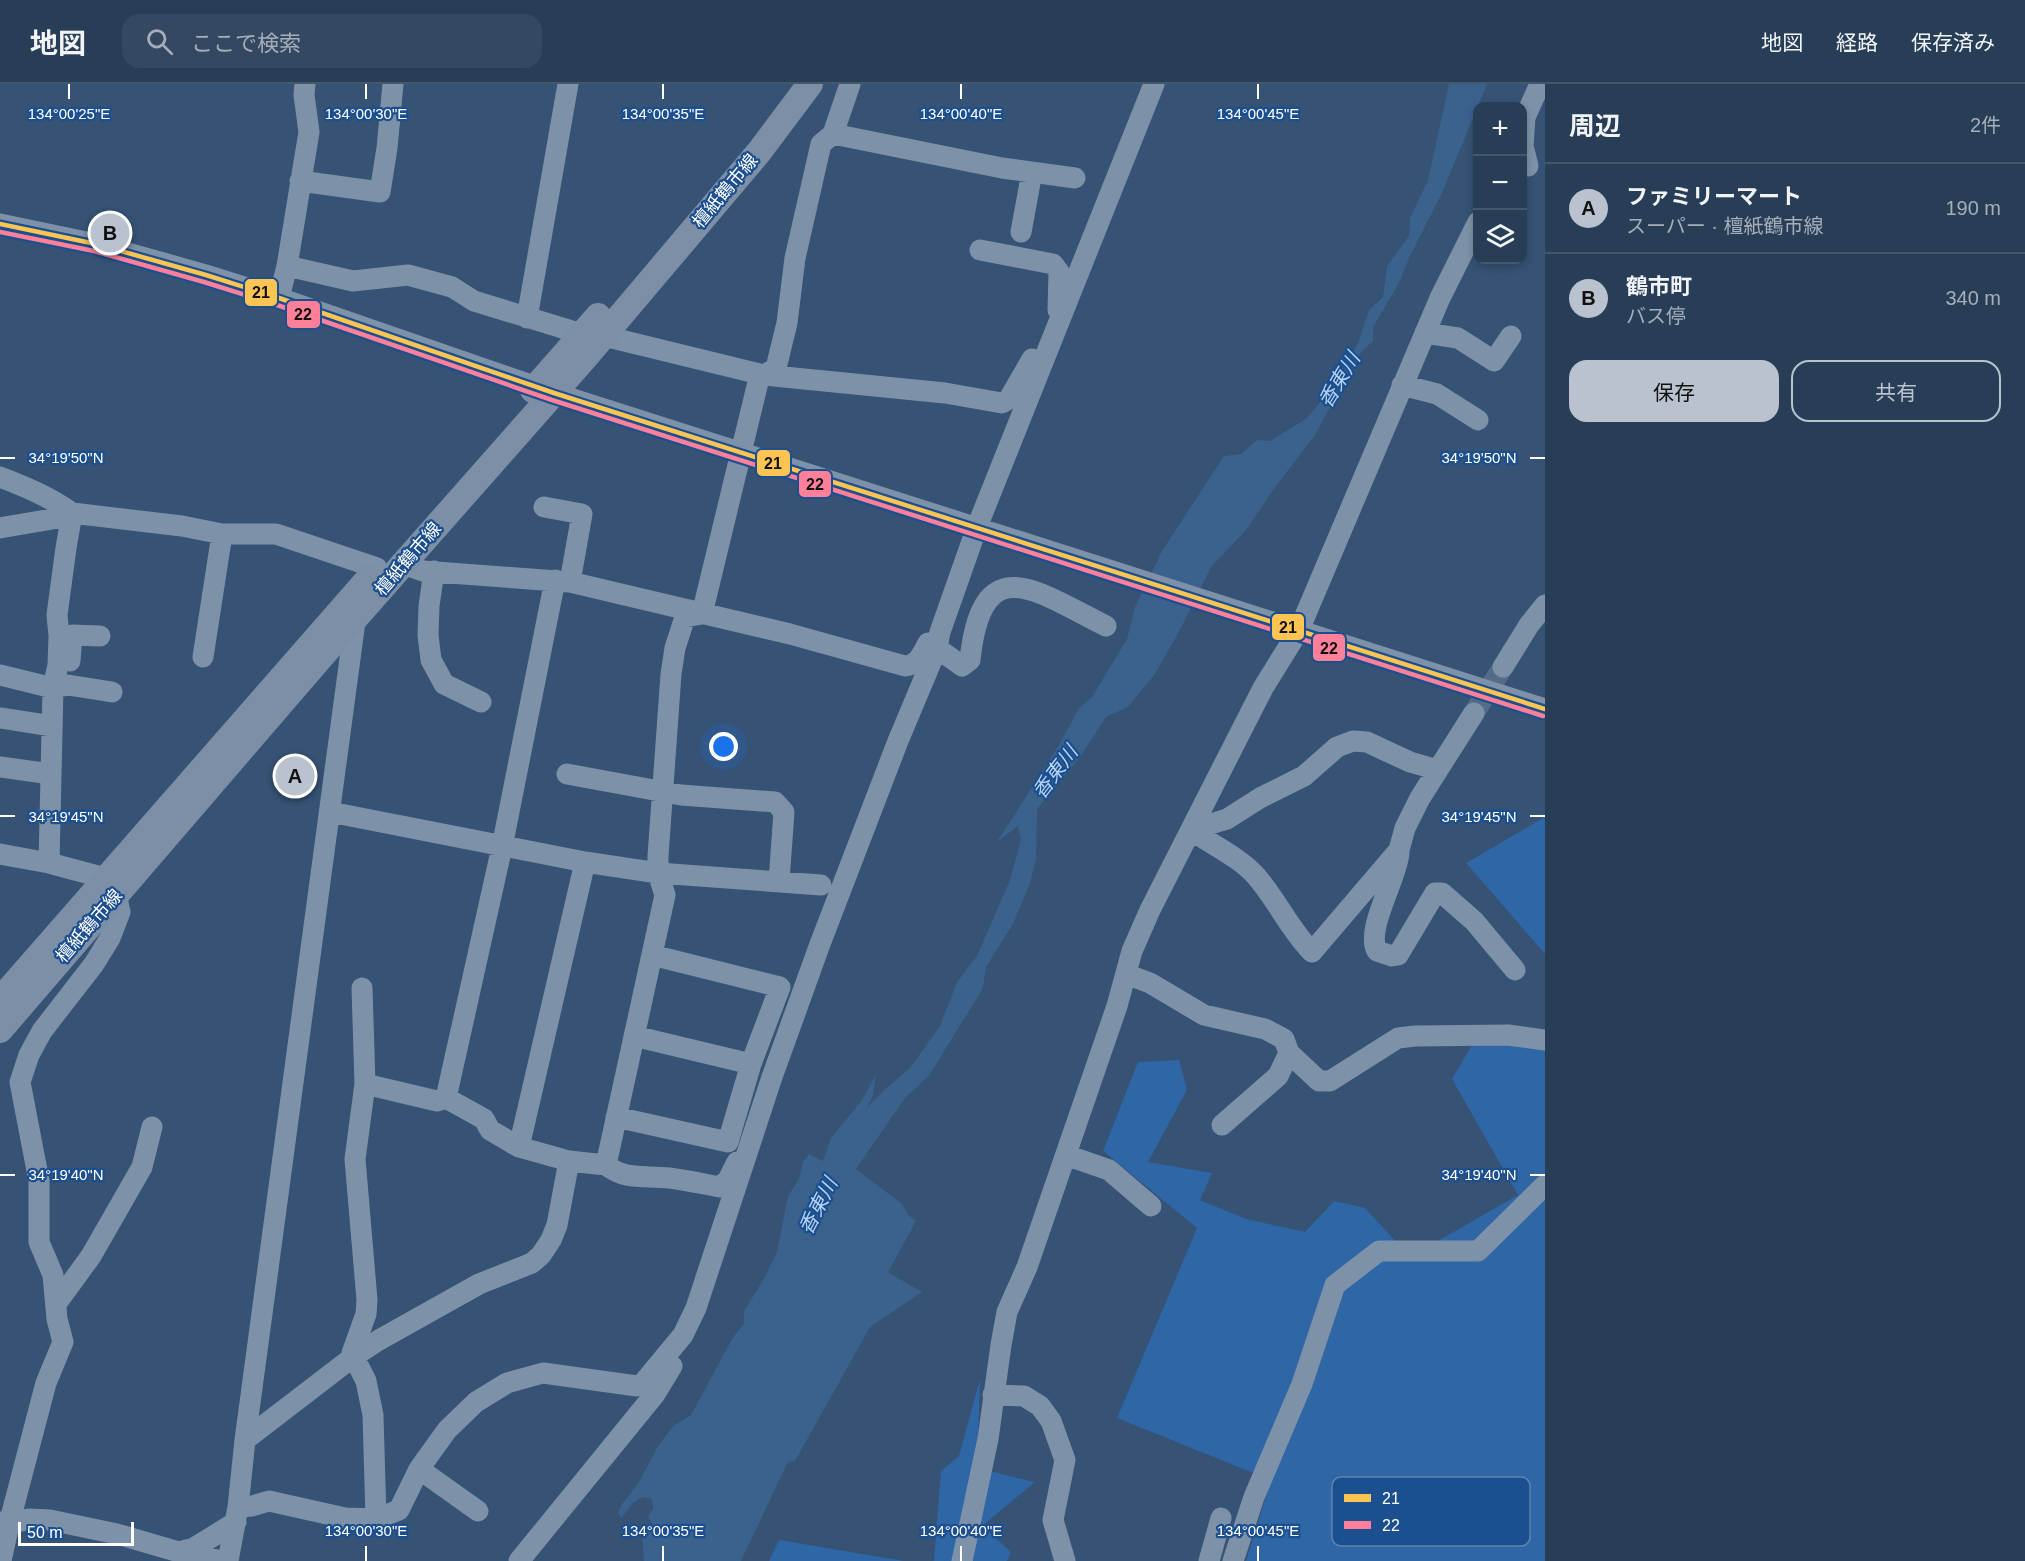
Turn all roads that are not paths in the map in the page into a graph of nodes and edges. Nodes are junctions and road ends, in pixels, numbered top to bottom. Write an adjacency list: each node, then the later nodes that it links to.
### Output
1 (305, 84): 13 (street)
2 (393, 84): 13 (street)
3 (568, 84): 20 (street)
4 (792, 84): 23 (main road, 檀紙鶴市線)
5 (810, 84): 23 (main road, 檀紙鶴市線)
6 (850, 84): 10 (street)
7 (1154, 84): 21 (street)
8 (1540, 84): 9 (street)
9 (1527, 114)
10 (833, 134): 11 (street); 25 (street)
11 (1032, 172): 12 (street); 15 (street)
12 (1075, 178)
13 (300, 181): 18 (street)
14 (1, 231): 19 (street)
15 (1021, 232)
16 (1473, 232): 22 (street)
17 (980, 250): 21 (street)
18 (286, 266): 19 (street); 20 (street)
19 (279, 298): 27 (street)
20 (527, 318): 23 (street)
21 (1058, 322): 25 (street); 33 (street)
22 (1425, 333): 24 (street); 26 (street)
23 (593, 335): 25 (street); 27 (main road, 檀紙鶴市線)
24 (1511, 336)
25 (764, 375): 29 (street)
26 (1402, 384): 28 (street); 45 (street)
27 (545, 390): 29 (street); 36 (main road, 檀紙鶴市線); 37 (main road, 檀紙鶴市線)
28 (1478, 420)
29 (740, 452): 33 (street); 42 (street)
30 (0, 477): 32 (street)
31 (544, 507): 39 (street)
32 (72, 513): 34 (street); 35 (street); 51 (street)
33 (979, 527): 45 (street); 47 (street)
34 (0, 528)
35 (222, 534): 37 (street); 48 (street)
36 (403, 564): 38 (street); 43 (main road, 檀紙鶴市線)
37 (377, 568): 40 (main road, 檀紙鶴市線)
38 (434, 572): 39 (street); 53 (street)
39 (563, 581): 42 (street); 65 (street)
40 (360, 587): 43 (street); 73 (main road, 檀紙鶴市線)
41 (1545, 605): 49 (street)
42 (702, 614): 47 (street); 62 (street)
43 (354, 620): 63 (street); 73 (main road, 檀紙鶴市線)
44 (1106, 626): 47 (street)
45 (1294, 628): 54 (street); 64 (street)
46 (100, 636): 51 (street)
47 (939, 640): 91 (street)
48 (203, 657)
49 (1503, 667)
50 (0, 675): 51 (street)
51 (60, 687): 52 (street); 57 (street)
52 (112, 692)
53 (482, 702)
54 (1545, 709)
55 (1474, 713): 59 (street)
56 (0, 718): 57 (street)
57 (52, 726): 60 (street)
58 (0, 767): 60 (street)
59 (1438, 770): 64 (street); 66 (street)
60 (51, 774): 69 (street)
61 (567, 774): 62 (street)
62 (663, 790): 70 (street); 71 (street)
63 (330, 812): 65 (street); 100 (street)
64 (1192, 828): 66 (street); 76 (street)
65 (502, 847): 68 (street); 85 (street)
66 (1399, 850): 75 (street)
67 (0, 854): 69 (street)
68 (585, 862): 70 (street); 89 (street)
69 (49, 863): 73 (street)
70 (658, 873): 71 (street); 74 (street)
71 (779, 881): 72 (street)
72 (821, 885)
73 (110, 887): 78 (main road, 檀紙鶴市線); 79 (main road, 檀紙鶴市線); 96 (street)
74 (652, 955): 80 (street); 83 (street)
75 (1515, 970)
76 (1126, 974): 82 (street); 90 (street)
77 (363, 988): 84 (street)
78 (0, 1000)
79 (0, 1030)
80 (634, 1036): 83 (street); 86 (street)
81 (1545, 1040): 82 (street)
82 (1289, 1053): 87 (street)
83 (751, 1064): 86 (street)
84 (365, 1084): 85 (street); 98 (street)
85 (446, 1098): 89 (street)
86 (616, 1117): 93 (street)
87 (1222, 1125)
88 (152, 1127): 96 (street)
89 (519, 1147): 92 (street)
90 (1066, 1155): 95 (street); 99 (street)
91 (746, 1158): 93 (street); 97 (street)
92 (569, 1161): 93 (street); 98 (street)
93 (606, 1165)
94 (1545, 1185): 115 (street)
95 (1151, 1206)
96 (56, 1304): 106 (street)
97 (682, 1335): 101 (street); 111 (street)
98 (353, 1357): 100 (street); 105 (street)
99 (993, 1395): 112 (street); 113 (street)
100 (245, 1440): 103 (street)
101 (419, 1469): 102 (street); 105 (street)
102 (478, 1510)
103 (237, 1514): 105 (street); 107 (street); 110 (street)
104 (1221, 1518): 114 (street)
105 (376, 1519)
106 (4, 1523): 107 (street); 108 (street)
107 (188, 1551): 109 (street)
108 (1, 1561)
109 (220, 1561)
110 (228, 1561)
111 (519, 1561)
112 (962, 1561)
113 (1065, 1561)
114 (1209, 1561)
115 (1233, 1561)

